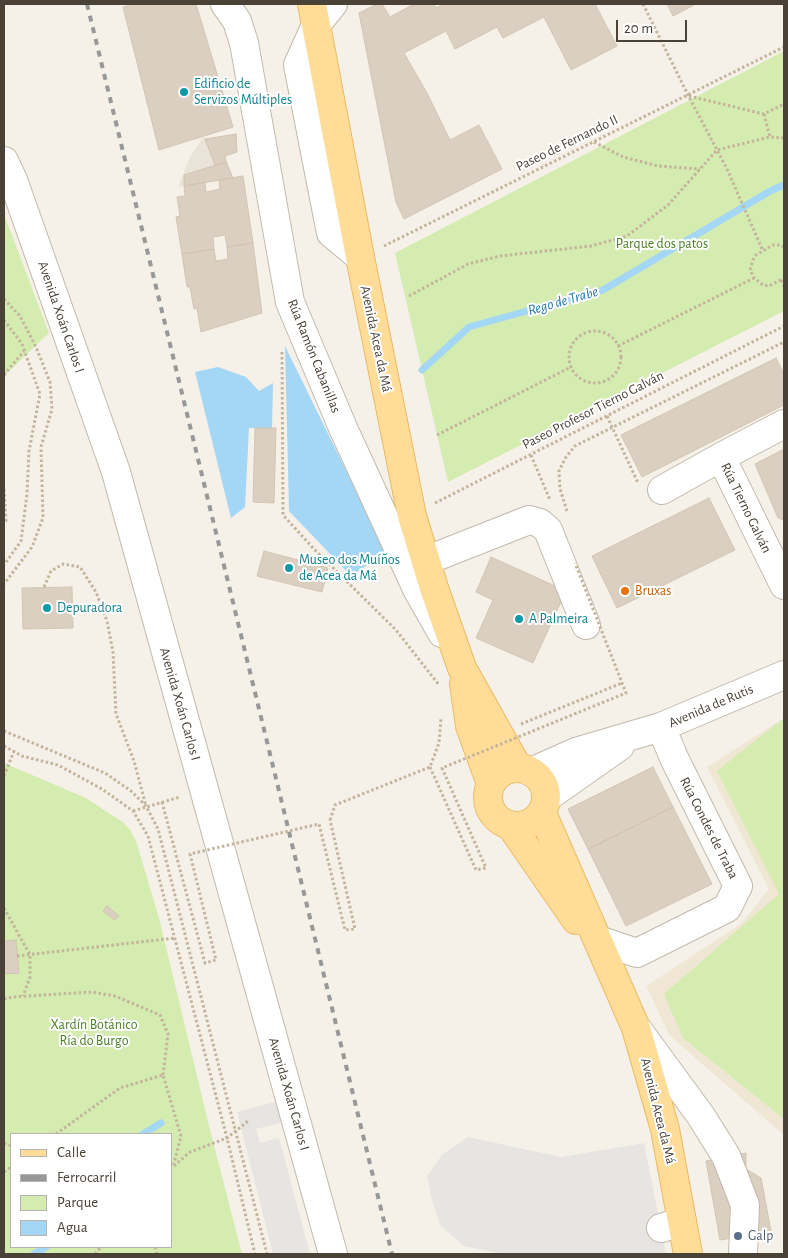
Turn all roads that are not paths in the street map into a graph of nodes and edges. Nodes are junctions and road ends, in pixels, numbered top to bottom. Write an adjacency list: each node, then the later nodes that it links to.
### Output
1 (333, 4): 3 (street)
2 (238, 9): 11 (street, Rúa Ramón Cabanillas)
3 (314, 14): 8 (main road, Avenida Acea da Má)
4 (4, 161): 21 (street, Avenida Xoán Carlos I)
5 (784, 424): 6 (street, Rúa Tierno Galván)
6 (721, 457): 7 (street, Rúa Tierno Galván); 9 (street, Rúa Tierno Galván)
7 (662, 490)
8 (425, 561): 10 (street); 11 (main road, Avenida Acea da Má)
9 (784, 586)
10 (586, 625)
11 (462, 668): 14 (main road); 15 (main road)
12 (784, 675): 13 (street, Avenida de Rutis)
13 (649, 731): 14 (street); 16 (street); 18 (street, Rúa Condes de Traba)
14 (524, 770): 15 (main road); 16 (main road)
15 (491, 784): 17 (main road)
16 (544, 805): 17 (main road); 18 (main road)
17 (511, 826): 19 (main road)
18 (598, 940): 19 (main road)
19 (612, 973): 20 (main road, Avenida Acea da Má)
20 (636, 1028): 22 (main road, Avenida Acea da Má); 23 (street)
21 (333, 1254)
22 (688, 1254)
23 (743, 1254)

